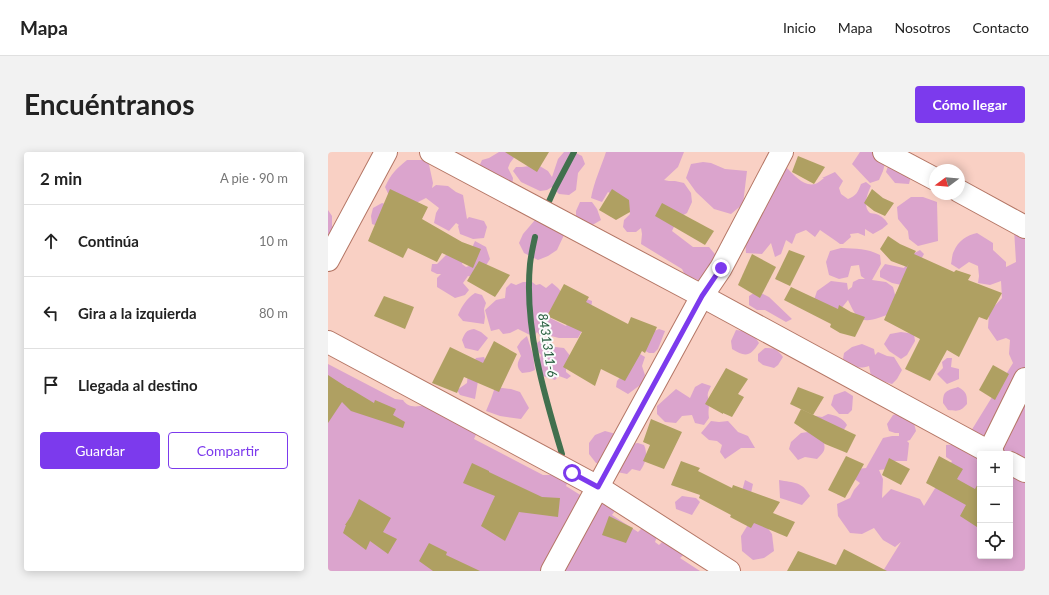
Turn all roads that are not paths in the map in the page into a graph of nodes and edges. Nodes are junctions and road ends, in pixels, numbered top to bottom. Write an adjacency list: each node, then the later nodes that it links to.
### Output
1 (386, 152): 8 (street)
2 (431, 152): 9 (street)
3 (782, 152): 9 (street)
4 (884, 152): 5 (street)
5 (929, 176)
6 (965, 194): 7 (street)
7 (1025, 227)
8 (328, 260)
9 (702, 296): 12 (street); 16 (street)
10 (328, 342): 16 (street)
11 (1025, 379): 13 (street)
12 (987, 451)
13 (992, 451)
14 (1013, 465): 15 (street)
15 (1025, 471)
16 (598, 487): 17 (street); 18 (street)
17 (552, 571)
18 (729, 571)

